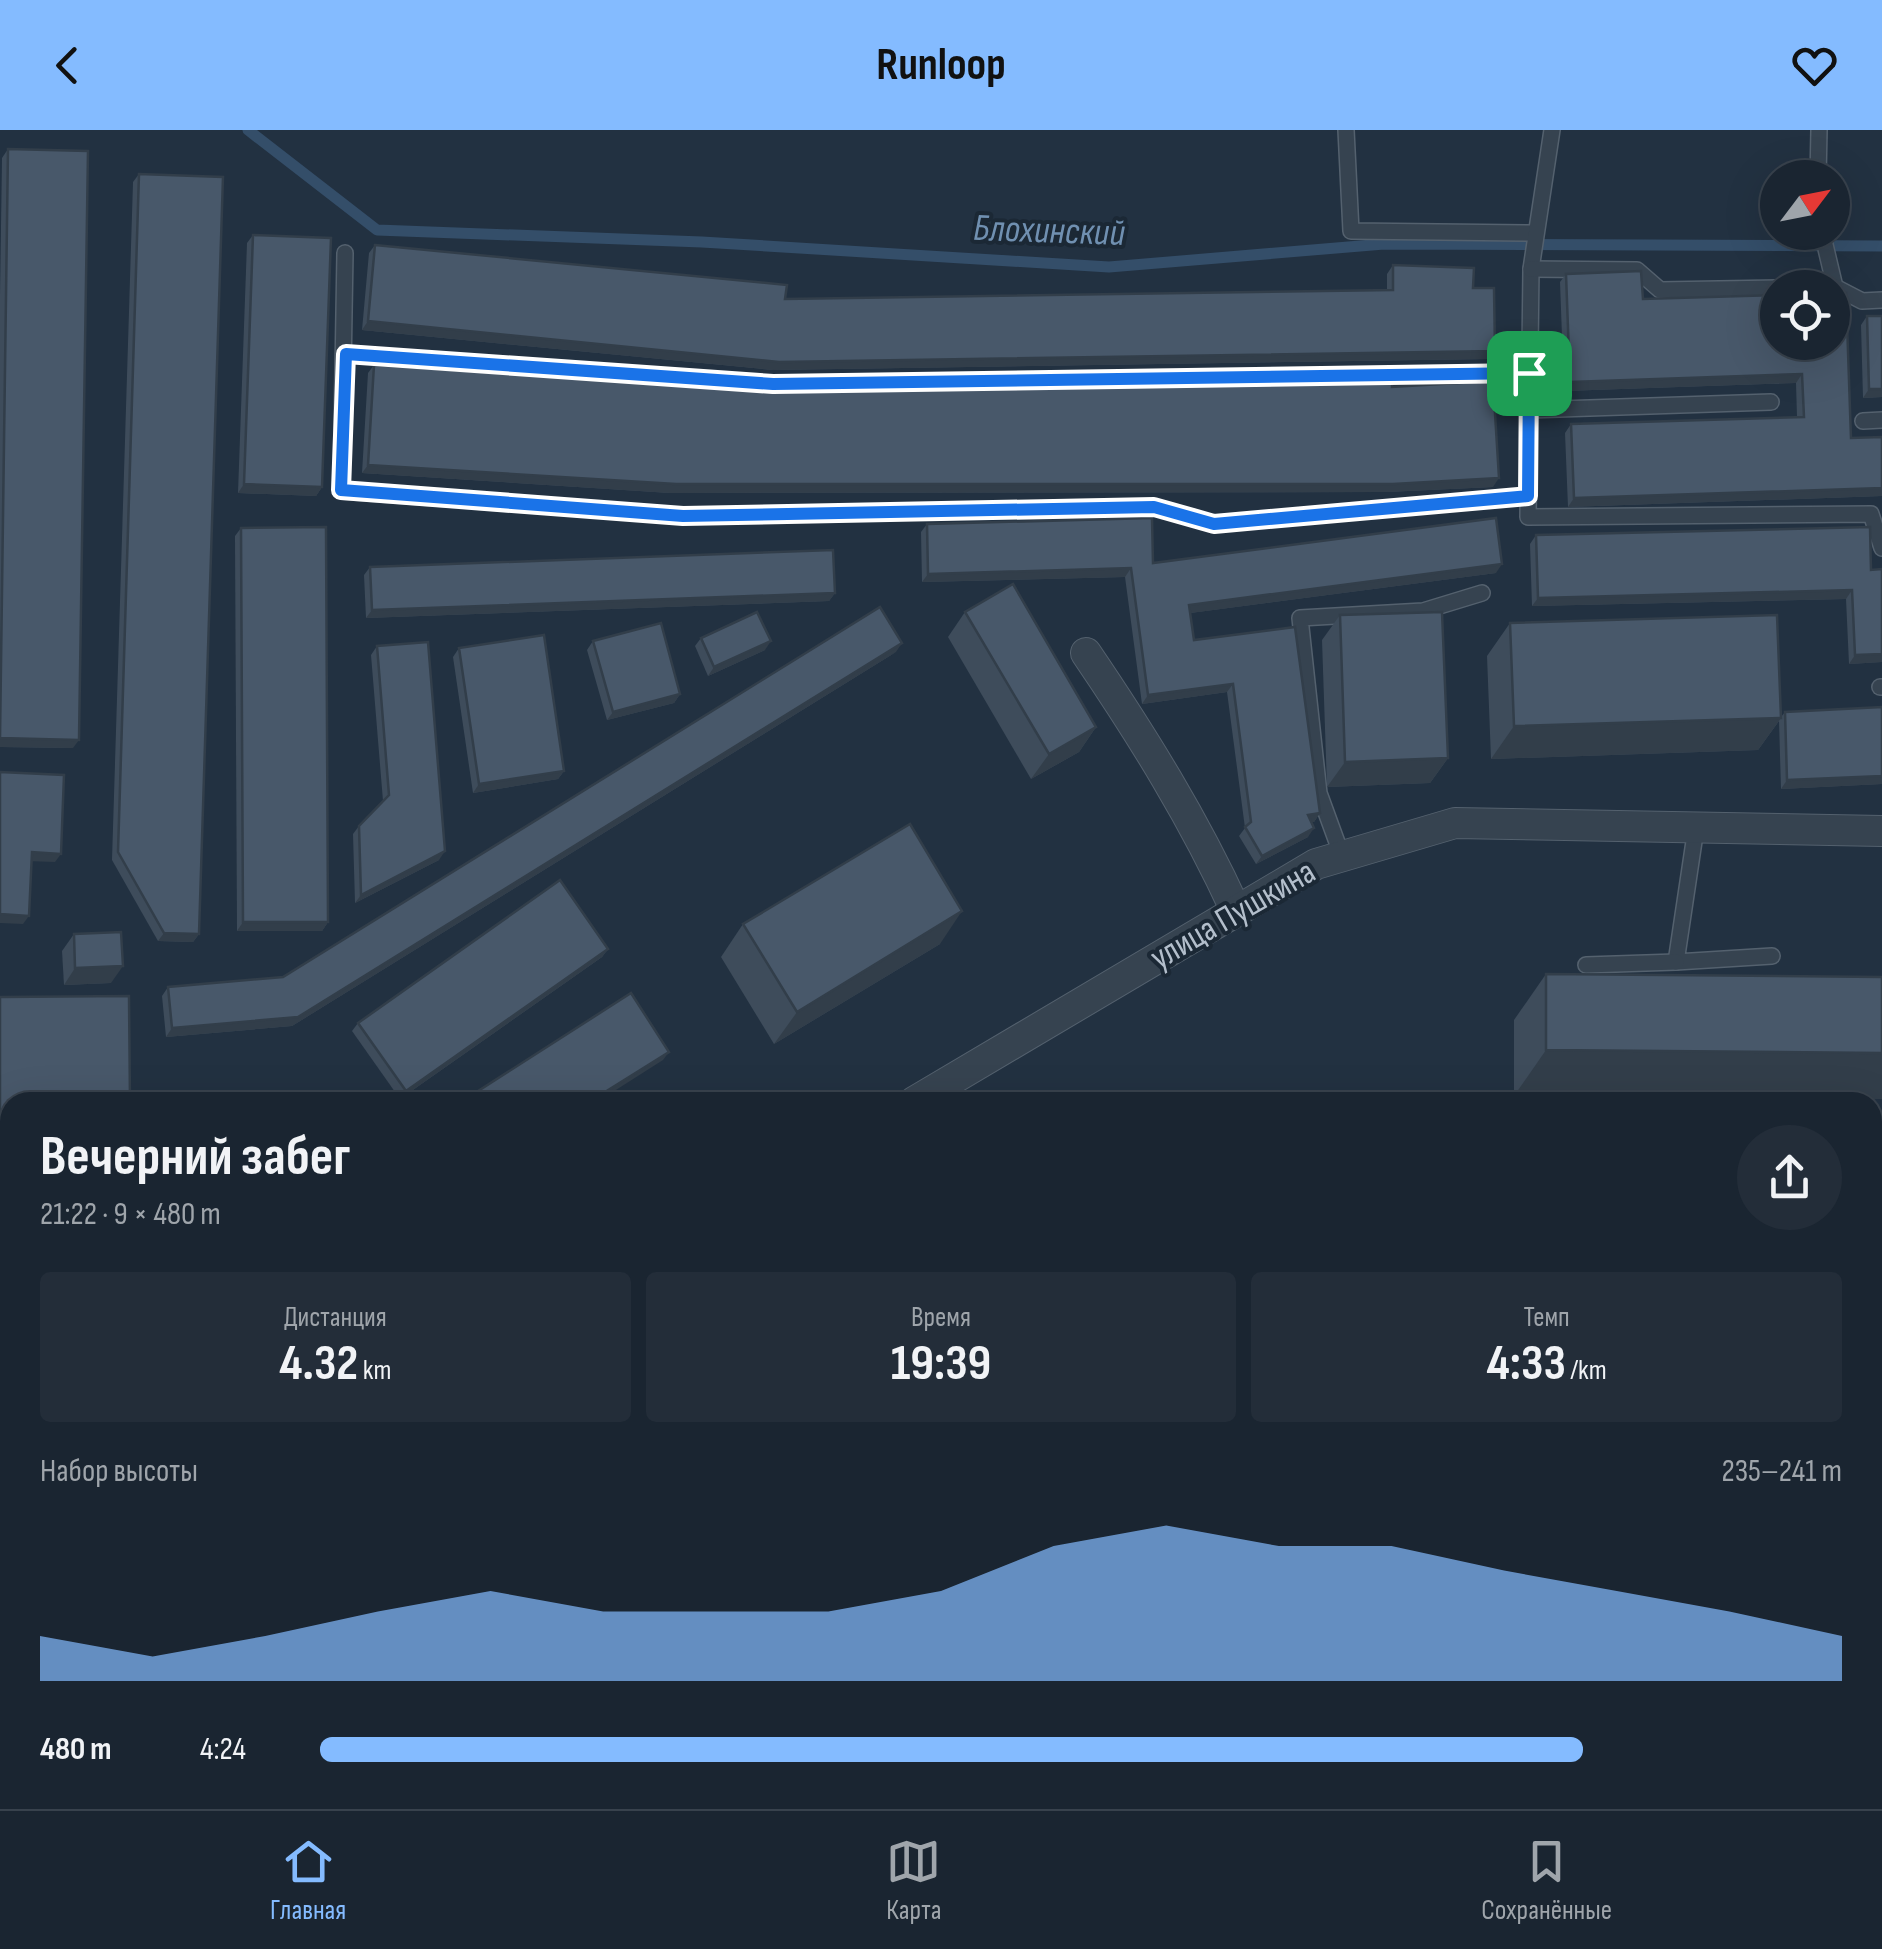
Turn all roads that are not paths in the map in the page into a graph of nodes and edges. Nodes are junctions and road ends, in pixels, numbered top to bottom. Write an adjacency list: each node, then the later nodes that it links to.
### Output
1 (1346, 130): 5 (lane)
2 (1552, 130): 5 (lane)
3 (1819, 130): 4 (lane)
4 (1818, 160)
5 (1535, 233): 7 (lane)
6 (345, 253): 11 (lane)
7 (1531, 265): 8 (lane); 12 (lane)
8 (1760, 288)
9 (1850, 294): 10 (lane)
10 (1882, 300)
11 (346, 354): 12 (lane); 17 (lane)
12 (1529, 373): 14 (lane)
13 (1771, 402): 14 (lane)
14 (1529, 410): 17 (lane)
15 (1864, 420): 16 (lane)
16 (1882, 420)
17 (1528, 496): 18 (lane)
18 (1882, 548)
19 (1482, 592): 23 (lane)
20 (1086, 653): 24 (street)
21 (1696, 828): 22 (street, улица Пушкина); 23 (street, улица Пушкина); 26 (lane)
22 (1882, 831)
23 (1342, 856): 24 (street, улица Пушкина)
24 (1236, 911): 28 (street, улица Пушкина)
25 (1772, 956): 26 (lane)
26 (1676, 962): 27 (lane)
27 (1586, 965)
28 (943, 1092)

